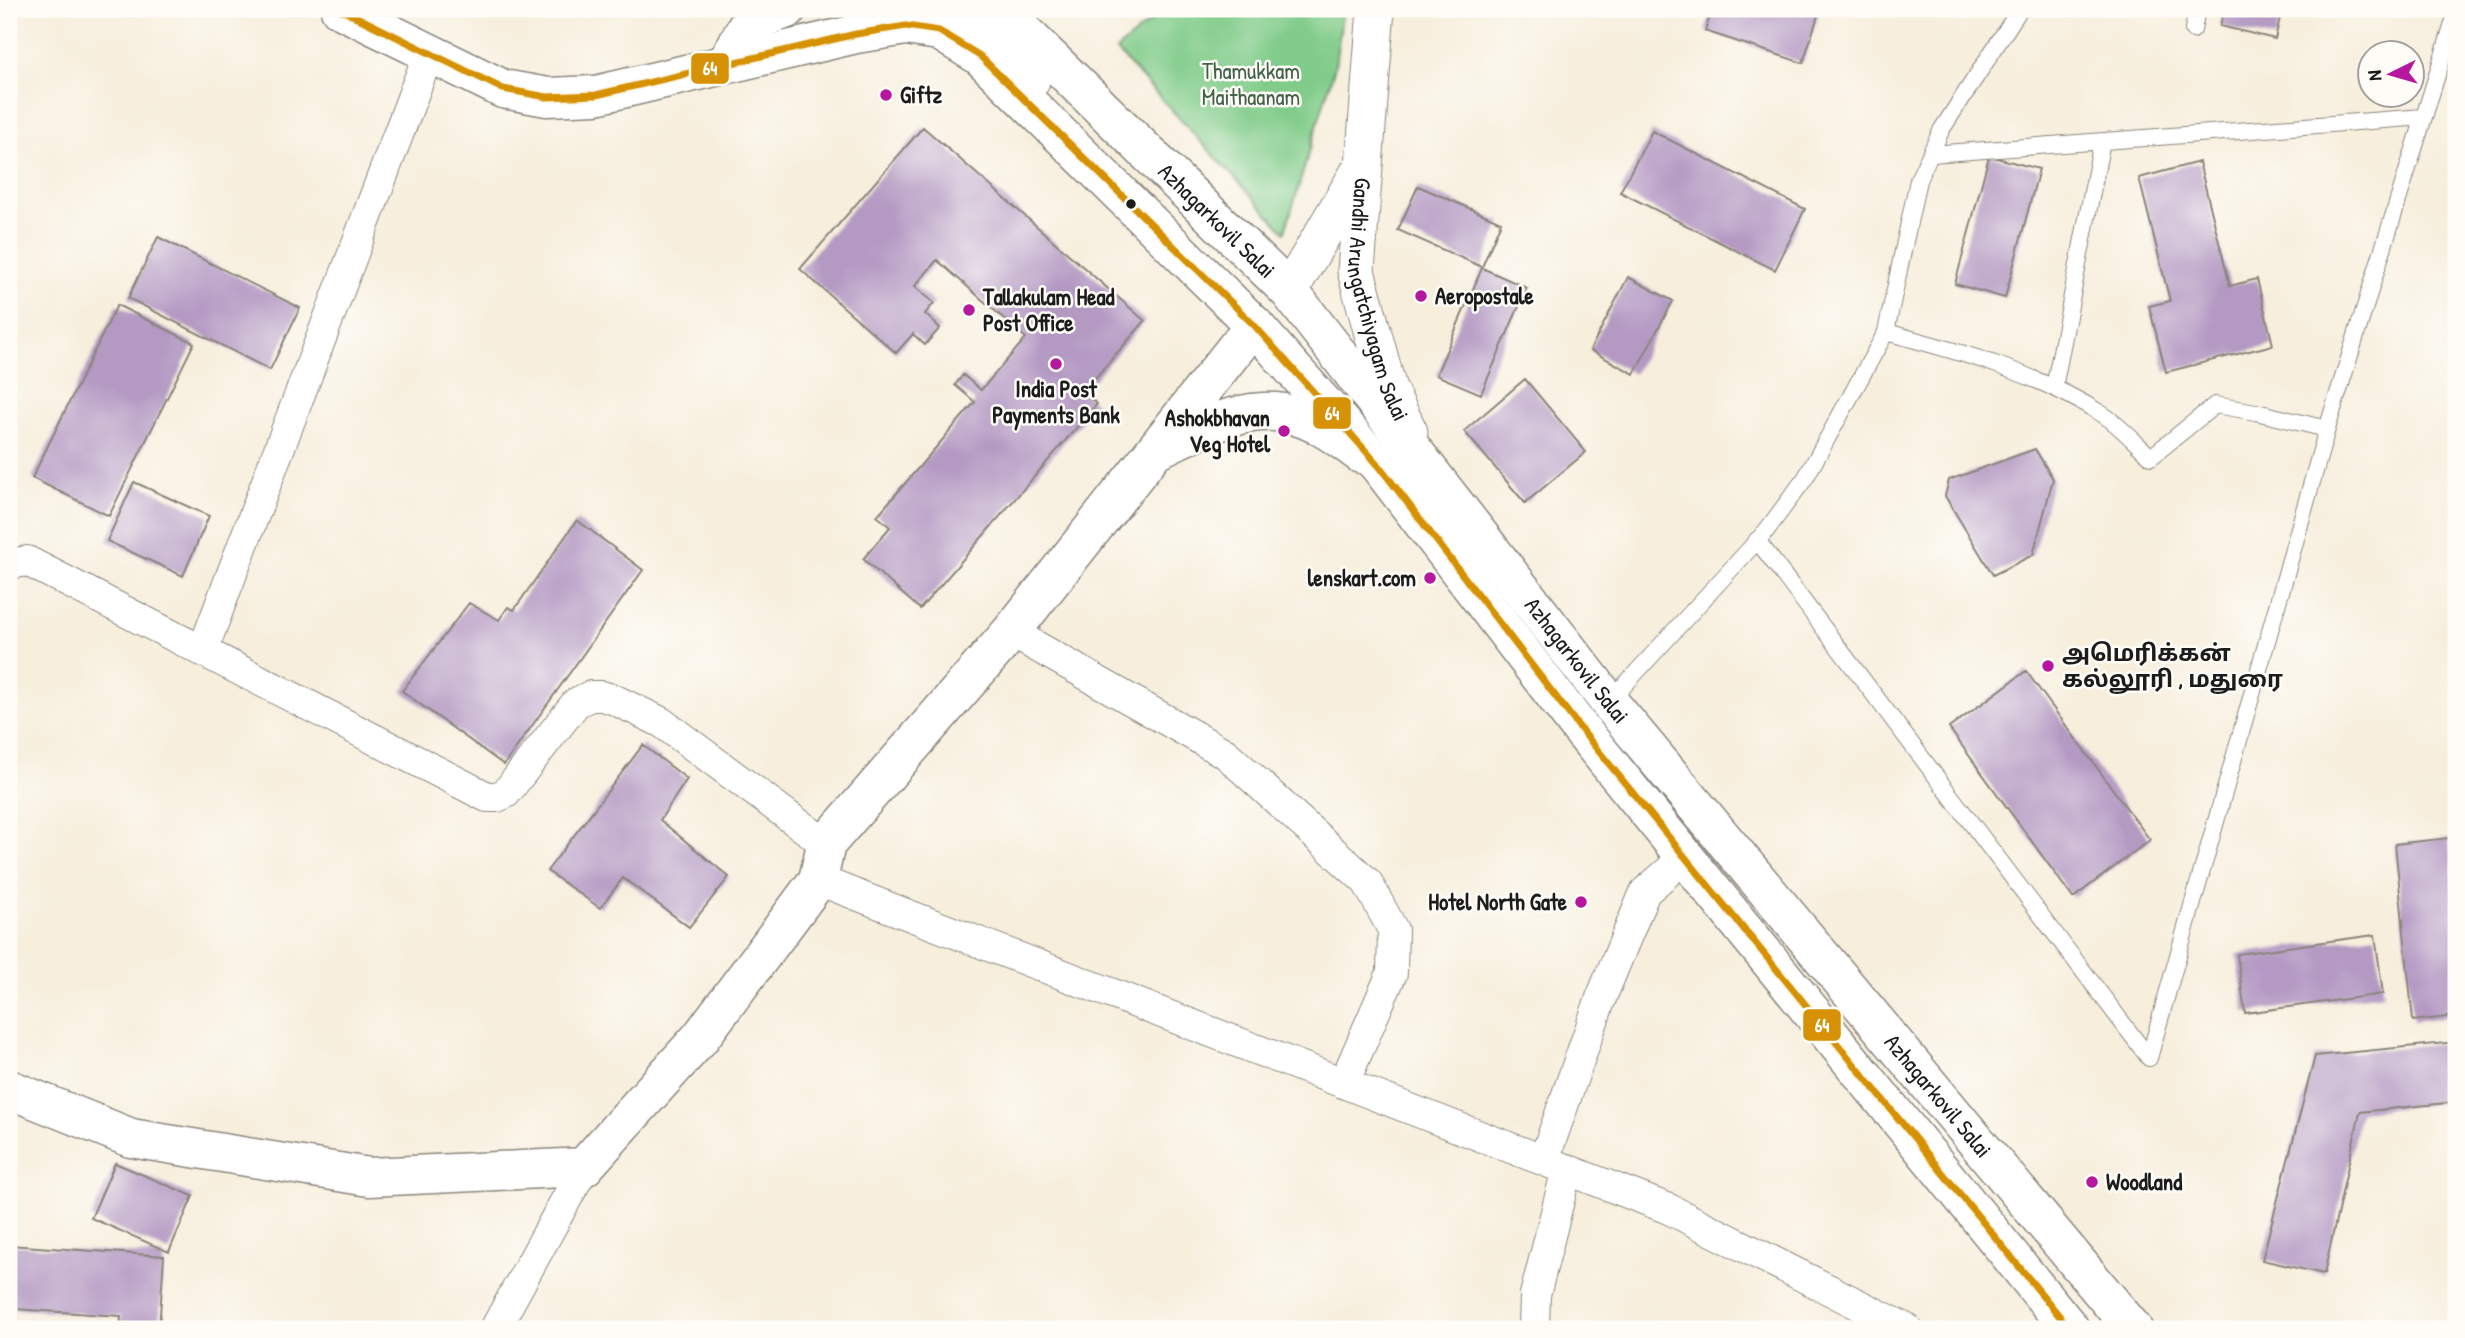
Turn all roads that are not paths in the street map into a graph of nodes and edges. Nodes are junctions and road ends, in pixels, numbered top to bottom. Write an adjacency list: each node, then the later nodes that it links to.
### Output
1 (340, 9): 10 (main road, Azhagarkovil Salai)
2 (787, 9): 11 (main road)
3 (961, 9): 39 (street)
4 (1000, 9): 16 (main road, Azhagarkovil Salai)
5 (1376, 9): 15 (street, Gandhi Arungatchiyagam Salai)
6 (2020, 9): 14 (lane)
7 (2197, 9): 9 (lane)
8 (2456, 14): 12 (lane)
9 (2193, 30)
10 (429, 53): 11 (main road, Azhagarkovil Salai); 27 (street)
11 (726, 64): 17 (main road, Azhagarkovil Salai)
12 (2424, 117): 13 (lane); 20 (lane)
13 (2102, 141): 14 (lane); 19 (lane)
14 (1931, 154): 18 (lane)
15 (1365, 162): 16 (street, Gandhi Arungatchiyagam Salai); 23 (street, Gandhi Arungatchiyagam Salai)
16 (1289, 291): 23 (main road, Azhagarkovil Salai)
17 (1254, 326): 21 (main road); 22 (main road, Azhagarkovil Salai)
18 (1886, 332): 19 (lane); 24 (lane)
19 (2054, 388): 20 (lane)
20 (2327, 429): 24 (lane)
21 (1156, 450): 22 (main road); 26 (main road)
22 (1380, 467): 29 (main road, Azhagarkovil Salai)
23 (1428, 470): 28 (main road, Azhagarkovil Salai)
24 (1757, 540): 28 (lane)
25 (9, 564): 27 (street)
26 (1011, 632): 30 (main road); 31 (street)
27 (203, 650): 30 (street)
28 (1609, 702): 40 (main road, Azhagarkovil Salai)
29 (1685, 858): 33 (street); 38 (main road, Azhagarkovil Salai)
30 (822, 862): 31 (street); 34 (main road)
31 (1344, 1083): 33 (street)
32 (9, 1089): 34 (main road)
33 (1555, 1164): 36 (street); 37 (street)
34 (584, 1167): 35 (street)
35 (495, 1329)
36 (1534, 1329)
37 (1907, 1329)
38 (2070, 1329)
39 (2090, 1329)
40 (2133, 1329)

